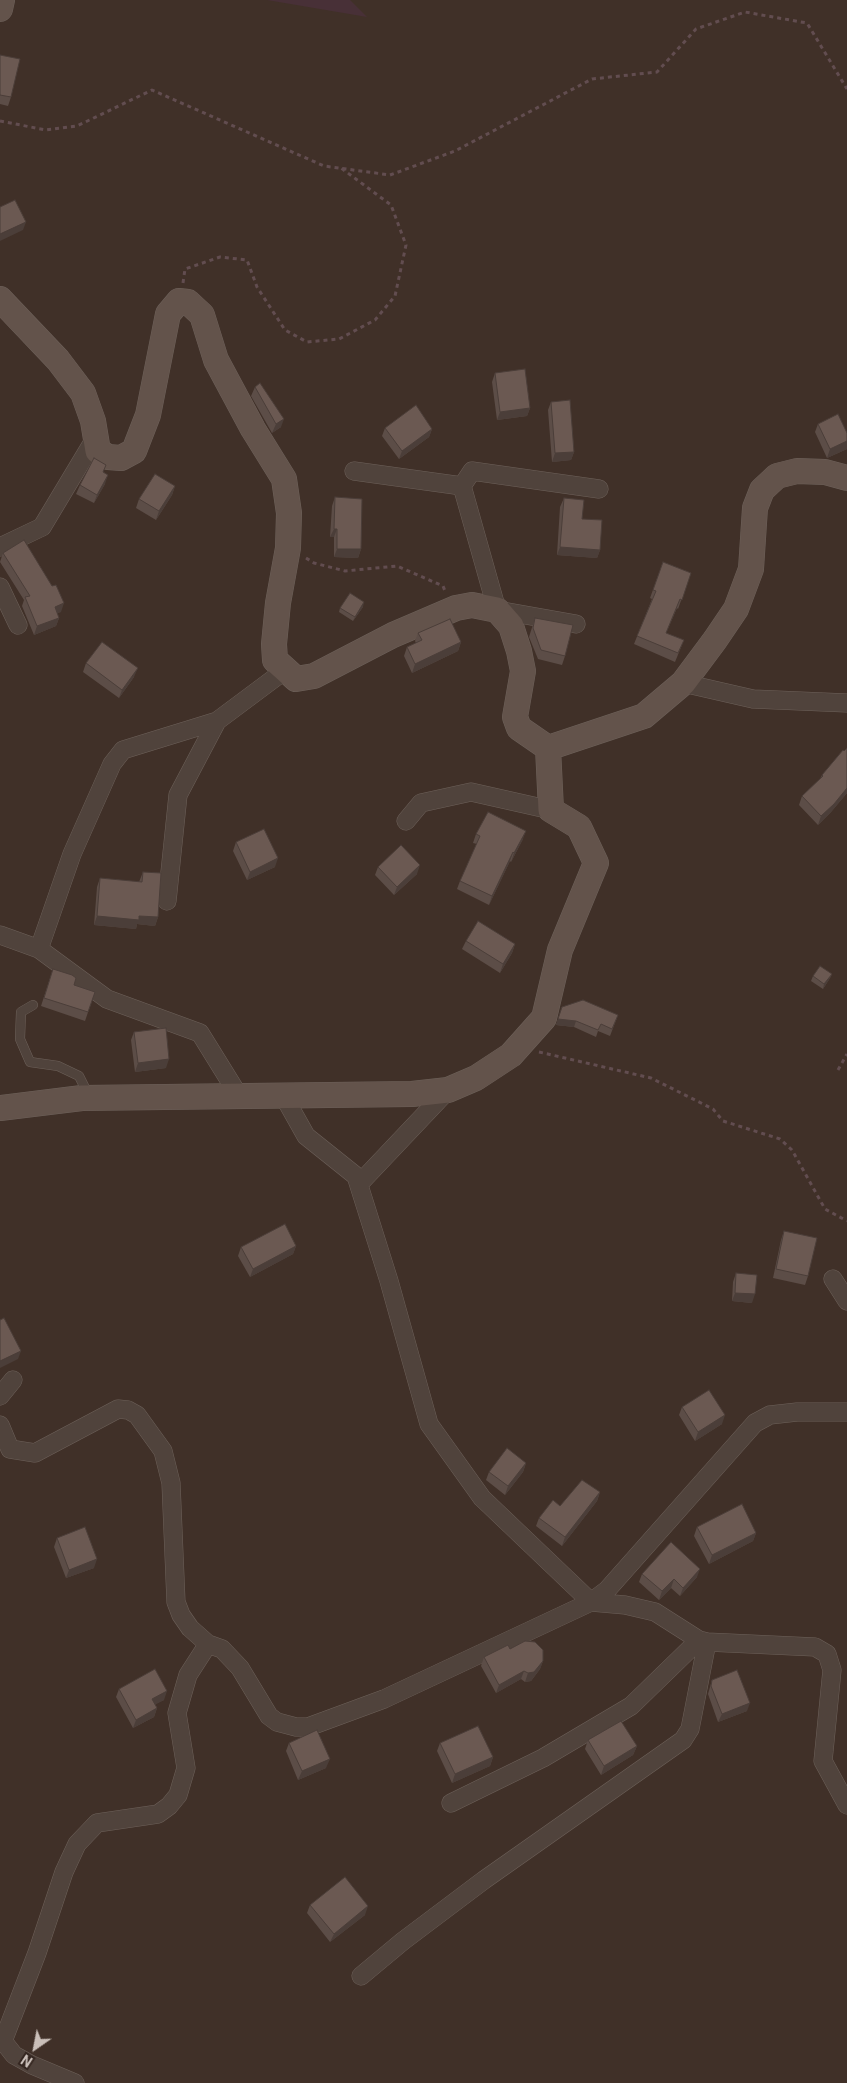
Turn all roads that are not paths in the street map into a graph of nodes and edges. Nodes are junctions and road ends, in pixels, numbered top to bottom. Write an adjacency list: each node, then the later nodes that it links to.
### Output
1 (2, 0): 2 (street)
2 (0, 9)
3 (0, 299): 4 (street)
4 (96, 436): 9 (street); 14 (street)
5 (354, 471): 7 (street)
6 (847, 478): 15 (street)
7 (462, 486): 8 (street); 11 (street)
8 (599, 489)
9 (0, 547)
10 (0, 587): 13 (street)
11 (497, 610): 12 (street); 14 (street); 18 (street)
12 (576, 624)
13 (18, 625)
14 (284, 671): 17 (street)
15 (683, 683): 16 (street); 18 (street)
16 (847, 703)
17 (217, 721): 21 (street); 23 (street)
18 (548, 748): 19 (street)
19 (551, 810): 20 (street); 25 (street)
20 (406, 821)
21 (167, 901)
22 (0, 935): 23 (street)
23 (40, 949): 27 (street)
24 (33, 1005): 28 (lane)
25 (448, 1090): 26 (street); 30 (street)
26 (282, 1094): 27 (street); 30 (street)
27 (239, 1096): 28 (street)
28 (91, 1098): 29 (street)
29 (0, 1108)
30 (359, 1184): 37 (street)
31 (833, 1279): 32 (street)
32 (847, 1301)
33 (13, 1380): 34 (street)
34 (0, 1396)
35 (847, 1412): 37 (street)
36 (0, 1426): 39 (street)
37 (591, 1602): 38 (street); 39 (street)
38 (703, 1641): 40 (street); 41 (street); 42 (street)
39 (208, 1644): 43 (street)
40 (451, 1803)
41 (847, 1806)
42 (361, 1976)
43 (75, 2083)

